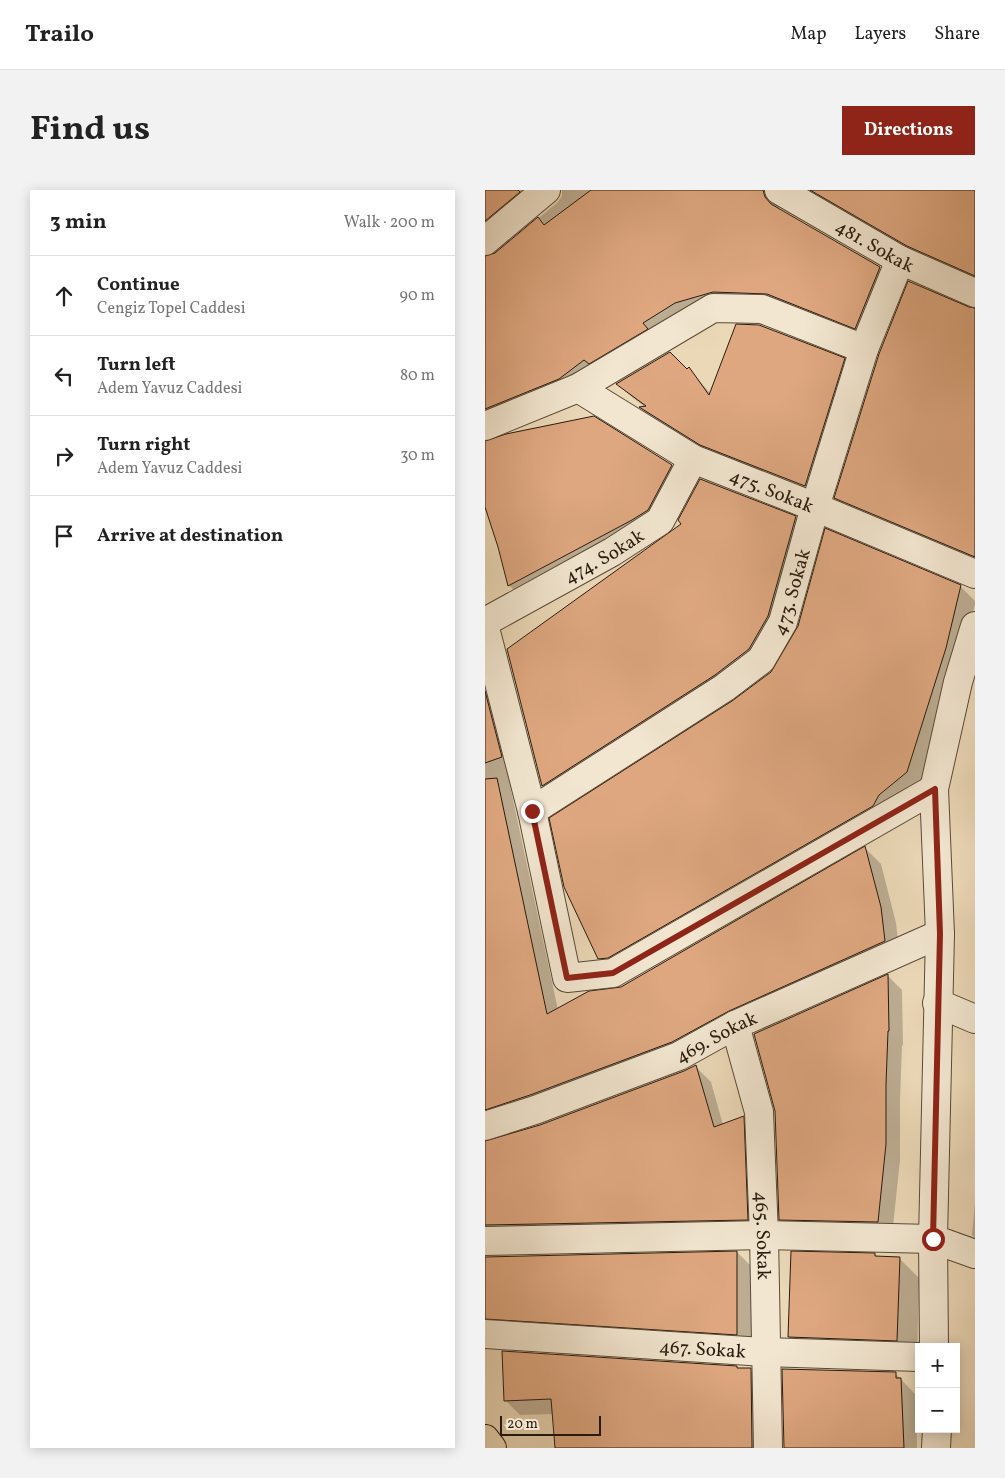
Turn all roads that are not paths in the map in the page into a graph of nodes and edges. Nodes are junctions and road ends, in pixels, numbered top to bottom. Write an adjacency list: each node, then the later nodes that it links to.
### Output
1 (546, 190): 3 (street)
2 (779, 190): 4 (street, 481. Sokak)
3 (485, 241)
4 (900, 260): 5 (street, 481. Sokak); 6 (street, 473. Sokak)
5 (975, 293)
6 (864, 349): 7 (street); 10 (street, 473. Sokak)
7 (578, 388): 8 (street); 9 (street, 475. Sokak)
8 (485, 426)
9 (693, 459): 10 (street, 475. Sokak); 12 (street, 474. Sokak)
10 (815, 507): 11 (street, 475. Sokak); 17 (street, 473. Sokak)
11 (975, 574)
12 (485, 622)
13 (975, 626): 15 (street)
14 (485, 628): 17 (street)
15 (966, 687): 16 (street)
16 (935, 789): 17 (street); 18 (street)
17 (532, 811)
18 (940, 934): 19 (street); 21 (street, 469. Sokak)
19 (937, 1003): 20 (street); 24 (street)
20 (975, 1019)
21 (735, 1026): 22 (street, 469. Sokak); 23 (street, 465. Sokak)
22 (485, 1126)
23 (764, 1235): 24 (street); 25 (street); 29 (street, 465. Sokak)
24 (933, 1239): 26 (street); 28 (street)
25 (485, 1241)
26 (975, 1254)
27 (485, 1334): 29 (street, 467. Sokak)
28 (933, 1343)
29 (765, 1352): 30 (street, 467. Sokak); 34 (street, 465. Sokak)
30 (915, 1356)
31 (937, 1433): 35 (street)
32 (485, 1439): 33 (main road)
33 (492, 1448)
34 (768, 1448)
35 (936, 1448)

